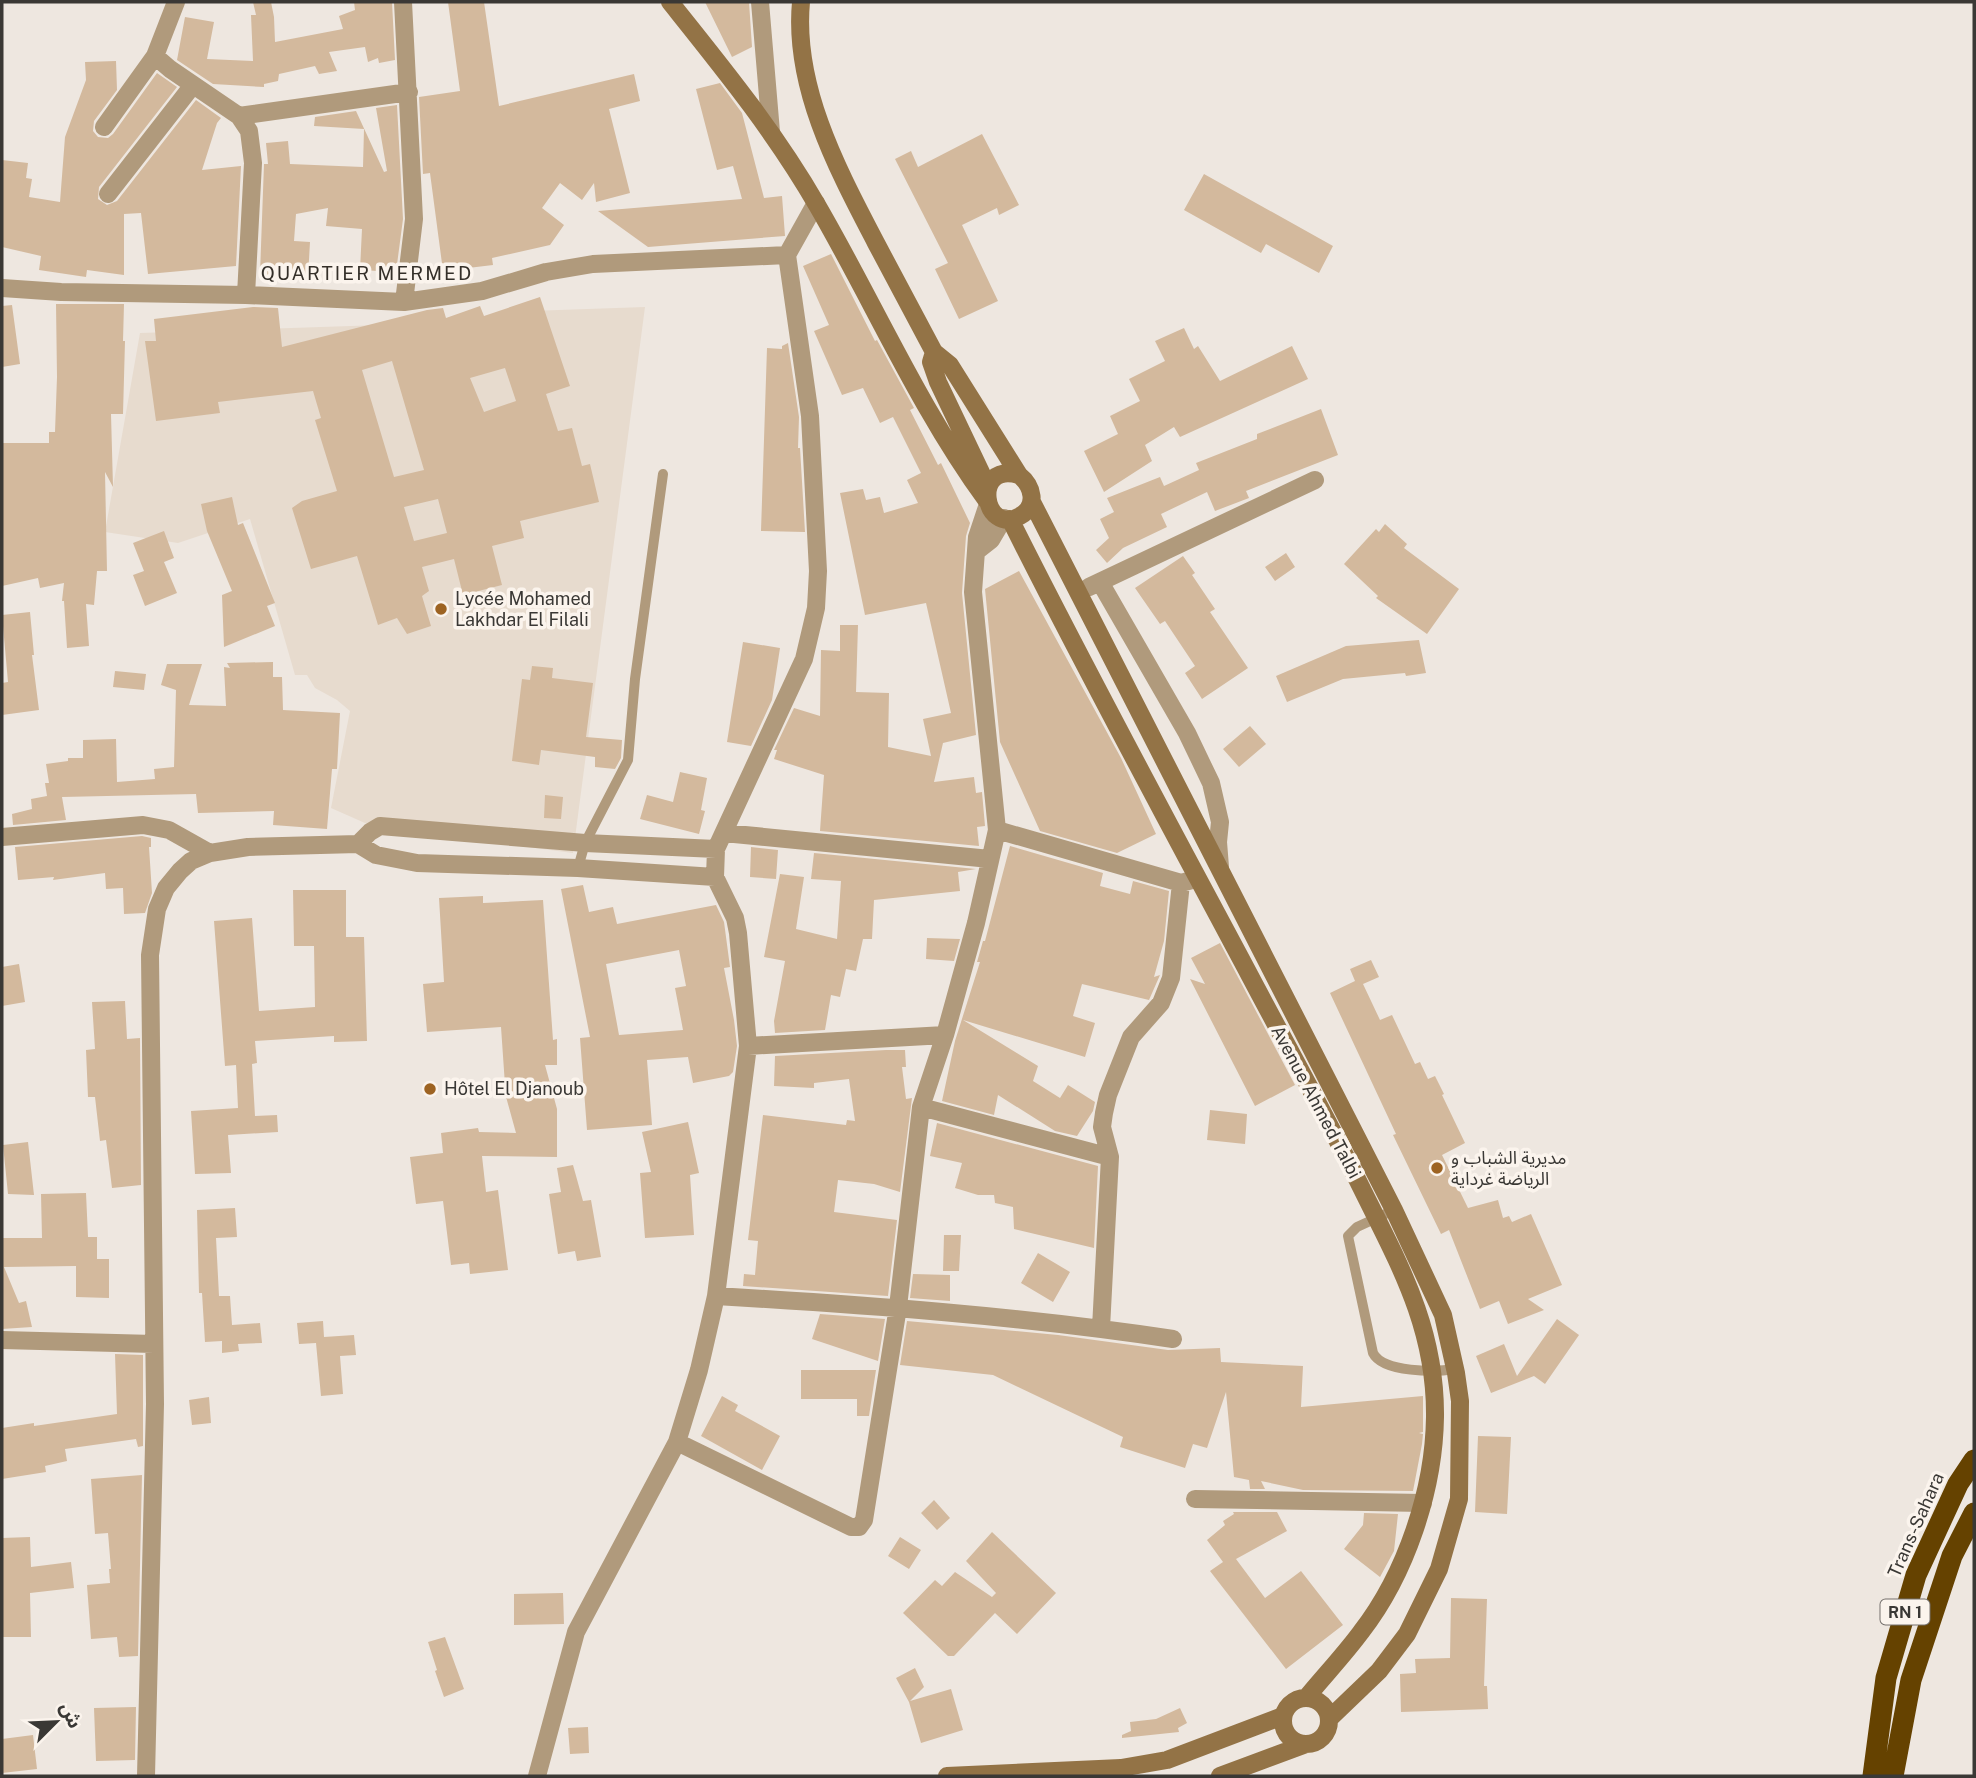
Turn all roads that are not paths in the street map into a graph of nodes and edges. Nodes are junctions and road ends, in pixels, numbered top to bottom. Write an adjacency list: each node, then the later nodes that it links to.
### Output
1 (176, 2): 6 (street)
2 (403, 2): 8 (street)
3 (670, 2): 11 (main road)
4 (760, 2): 11 (street)
5 (801, 2): 18 (main road)
6 (155, 56): 7 (street); 10 (street)
7 (193, 85): 9 (street); 12 (street)
8 (409, 92): 9 (street); 17 (street)
9 (239, 116): 16 (street)
10 (104, 127)
11 (771, 132): 13 (main road)
12 (108, 194)
13 (817, 203): 14 (street); 22 (main road)
14 (787, 255): 17 (street); 30 (street)
15 (2, 288): 16 (street)
16 (246, 295): 17 (street)
17 (404, 302)
18 (934, 352): 20 (main road); 22 (main road)
19 (663, 474): 31 (lane)
20 (1020, 475): 22 (main road); 23 (main road)
21 (1315, 480): 26 (street)
22 (988, 497): 24 (main road); 25 (street)
23 (1031, 502): 24 (main road); 27 (main road)
24 (1007, 519): 25 (street); 38 (main road, Avenue Ahmed Talbi)
25 (977, 551): 28 (street)
26 (1100, 582): 27 (street); 35 (street)
27 (1077, 593): 35 (main road)
28 (997, 830): 34 (street); 38 (street)
29 (2, 837): 33 (street)
30 (720, 841): 31 (street); 34 (street); 37 (street)
31 (585, 843): 32 (street); 36 (lane)
32 (358, 844): 33 (street); 36 (street)
33 (210, 853): 50 (street)
34 (990, 859): 39 (street)
35 (1220, 867): 43 (main road)
36 (578, 868): 37 (street)
37 (715, 877): 40 (street)
38 (1189, 880): 42 (street); 44 (main road, Avenue Ahmed Talbi)
39 (946, 1035): 40 (street); 41 (street)
40 (748, 1046): 45 (street)
41 (921, 1107): 42 (street); 46 (street)
42 (1110, 1157): 47 (street)
43 (1394, 1210): 44 (lane); 51 (main road)
44 (1376, 1218): 52 (main road, Avenue Ahmed Talbi); 52 (lane)
45 (716, 1296): 46 (street); 53 (street)
46 (898, 1307): 47 (street); 53 (street)
47 (1101, 1328): 48 (street)
48 (1173, 1339)
49 (2, 1340): 50 (street)
50 (154, 1344): 63 (street)
51 (1455, 1369): 52 (lane); 60 (main road)
52 (1433, 1372): 56 (main road, Avenue Ahmed Talbi)
53 (677, 1442): 64 (street)
54 (1974, 1460): 67 (highway, Trans-Sahara / RN 1)
55 (1195, 1499): 56 (street)
56 (1423, 1503): 58 (main road, Avenue Ahmed Talbi)
57 (1974, 1513): 68 (highway, RN 1)
58 (1306, 1698): 59 (main road); 60 (main road)
59 (1283, 1716): 61 (main road); 62 (main road)
60 (1329, 1719): 61 (main road)
61 (1307, 1744): 66 (main road)
62 (1027, 1774): 65 (main road)
63 (146, 1776)
64 (537, 1776)
65 (947, 1776)
66 (1220, 1776)
67 (1873, 1776)
68 (1893, 1776)

